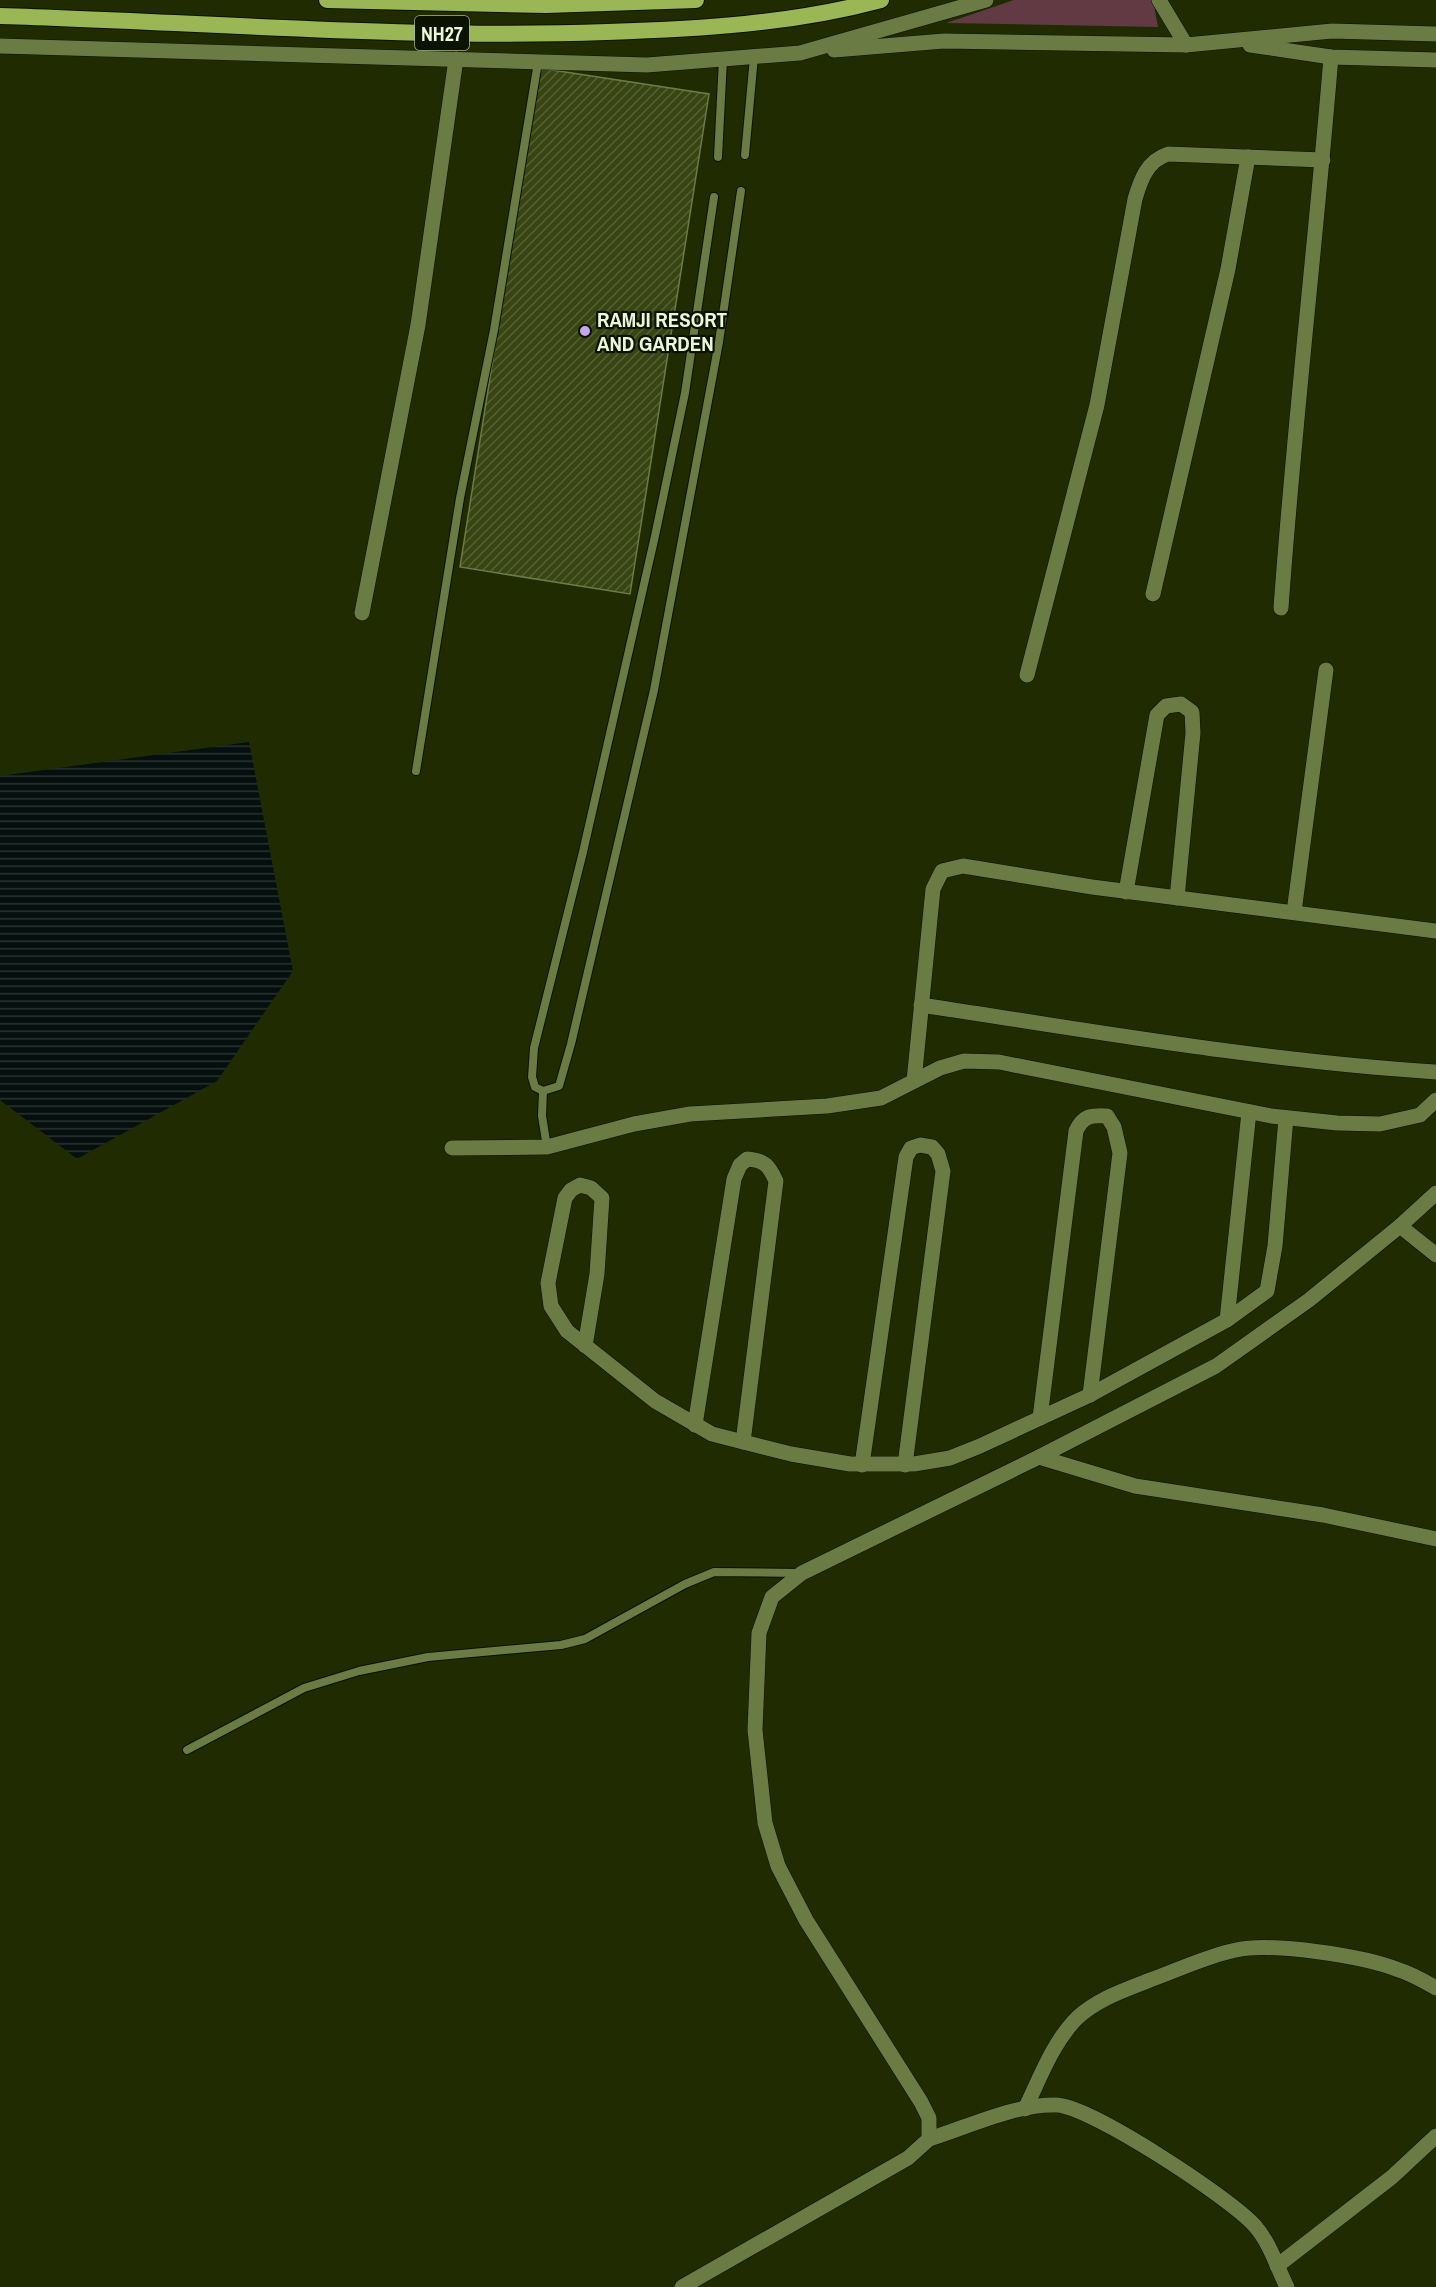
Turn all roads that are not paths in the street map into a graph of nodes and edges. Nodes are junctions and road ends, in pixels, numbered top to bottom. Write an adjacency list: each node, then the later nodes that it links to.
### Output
1 (327, 0): 2 (highway, NH27)
2 (696, 0)
3 (881, 0): 6 (highway, NH27)
4 (986, 0): 11 (street)
5 (1159, 0): 9 (street)
6 (0, 16)
7 (1436, 34): 8 (street)
8 (1226, 41): 9 (street); 13 (street)
9 (1186, 45): 11 (street)
10 (0, 46): 14 (street)
11 (800, 53): 12 (street)
12 (754, 57): 15 (street); 18 (lane)
13 (1330, 57): 16 (street); 21 (street)
14 (456, 59): 17 (street); 26 (street)
15 (723, 59): 17 (street); 19 (lane)
16 (1436, 60)
17 (538, 62): 29 (lane)
18 (744, 155)
19 (718, 157)
20 (1248, 157): 21 (street); 24 (street); 28 (street)
21 (1323, 160): 25 (street)
22 (741, 191): 37 (lane)
23 (714, 196): 37 (lane)
24 (1153, 594)
25 (1281, 608)
26 (362, 613)
27 (1326, 670): 32 (street)
28 (1027, 675)
29 (416, 771)
30 (1126, 892): 31 (street); 31 (street); 34 (street)
31 (1177, 898): 32 (street)
32 (1294, 912): 33 (street)
33 (1436, 931)
34 (921, 1005): 35 (street); 36 (street)
35 (1436, 1072)
36 (914, 1082): 39 (street); 41 (street)
37 (543, 1091): 41 (lane)
38 (1436, 1100): 40 (street)
39 (1249, 1112): 40 (street); 46 (street)
40 (1286, 1118): 46 (street)
41 (547, 1147): 42 (street)
42 (452, 1148)
43 (1436, 1193): 44 (street)
44 (1400, 1227): 45 (street); 52 (street)
45 (1436, 1255)
46 (1227, 1320): 48 (street)
47 (585, 1346): 47 (street); 50 (street)
48 (1090, 1395): 49 (street); 49 (street)
49 (1040, 1418): 54 (street)
50 (695, 1425): 51 (street); 51 (street)
51 (743, 1442): 53 (street)
52 (1039, 1457): 55 (street); 56 (street)
53 (862, 1465): 54 (street); 54 (street)
54 (905, 1465)
55 (1436, 1539)
56 (802, 1573): 57 (lane); 61 (street)
57 (187, 1750)
58 (1436, 1988): 59 (street)
59 (1025, 2109): 61 (street); 62 (street)
60 (1436, 2136): 62 (street)
61 (928, 2139): 63 (street)
62 (1277, 2266): 64 (street)
63 (682, 2287)
64 (1287, 2287)

